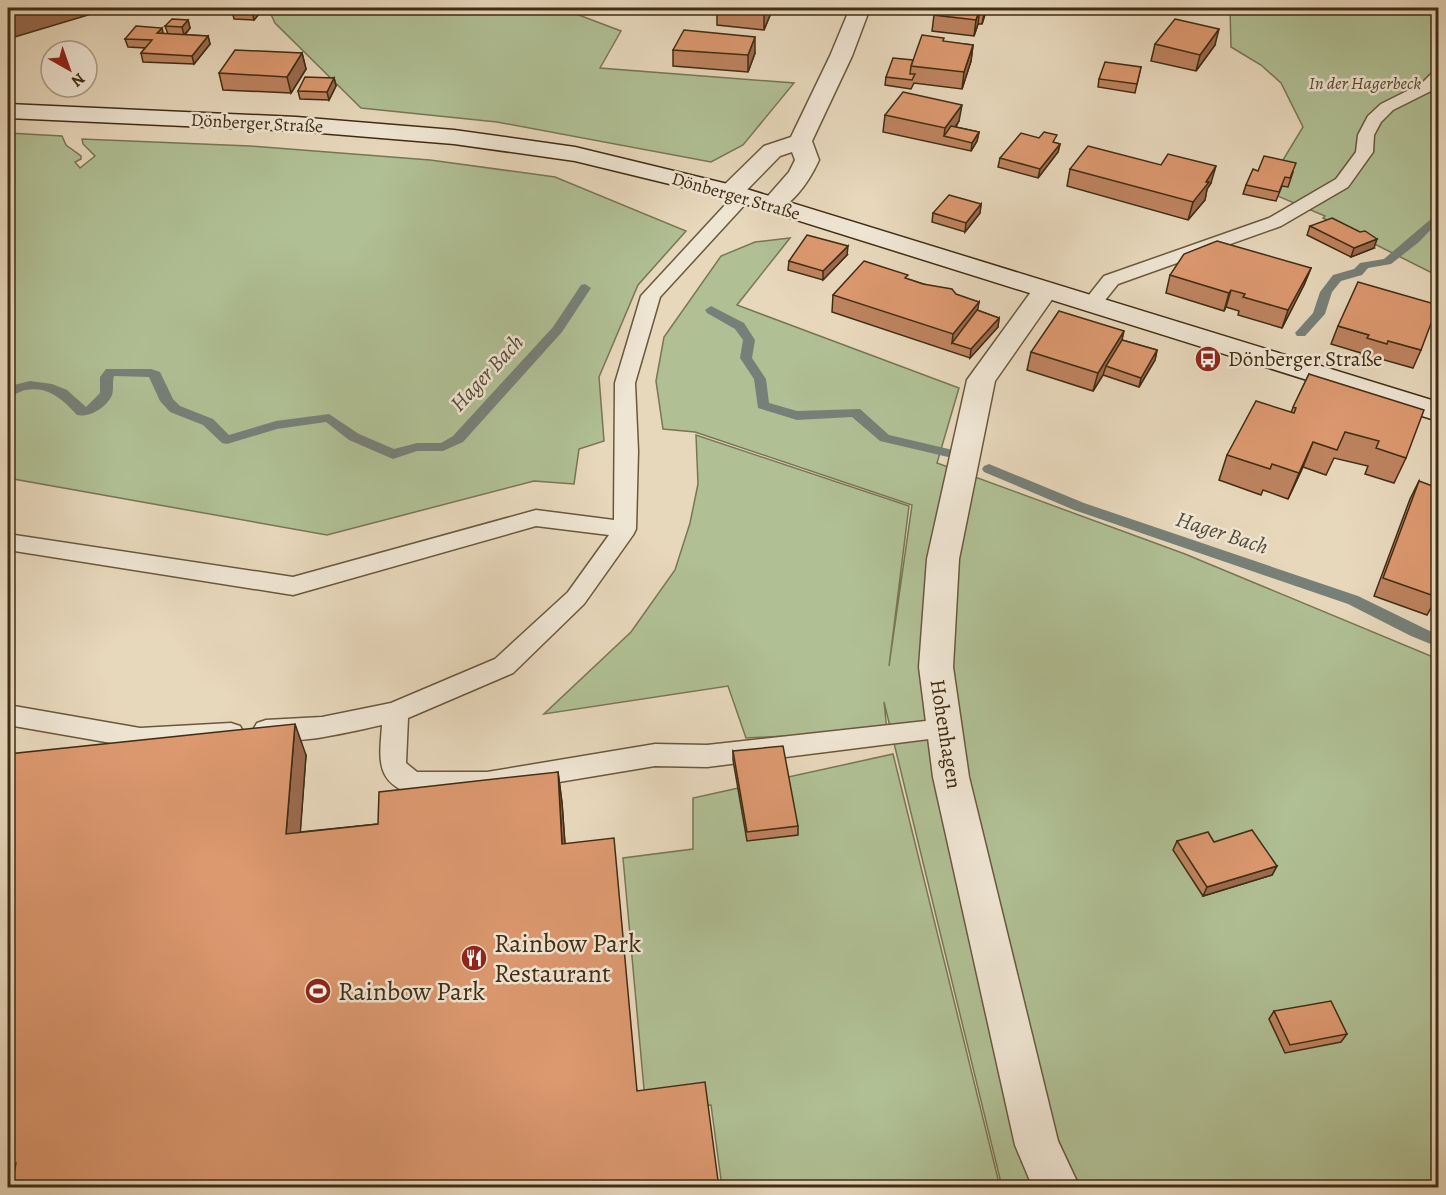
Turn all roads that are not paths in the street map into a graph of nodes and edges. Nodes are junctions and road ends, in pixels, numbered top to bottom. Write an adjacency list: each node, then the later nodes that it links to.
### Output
1 (860, 8): 4 (street)
2 (1438, 76): 8 (lane)
3 (8, 111): 5 (street, Dönberger Straße)
4 (800, 141): 5 (street); 6 (street)
5 (737, 194): 6 (street, Dönberger Straße); 10 (lane)
6 (772, 205): 7 (street, Dönberger Straße)
7 (1045, 291): 8 (street, Dönberger Straße); 14 (street, Hohenhagen)
8 (1091, 305): 9 (street, Dönberger Straße)
9 (1438, 412)
10 (625, 529): 11 (lane); 12 (lane)
11 (8, 542)
12 (395, 712): 13 (lane); 14 (lane)
13 (8, 715)
14 (944, 729): 15 (street, Hohenhagen)
15 (1057, 1188)

